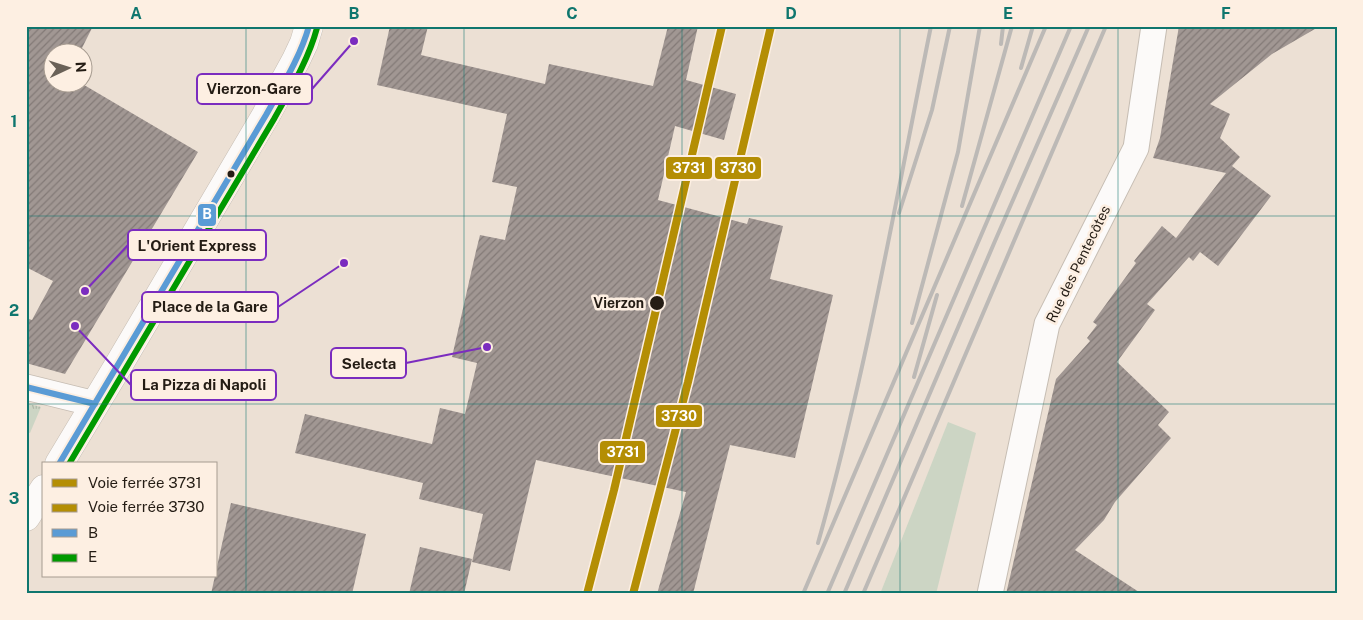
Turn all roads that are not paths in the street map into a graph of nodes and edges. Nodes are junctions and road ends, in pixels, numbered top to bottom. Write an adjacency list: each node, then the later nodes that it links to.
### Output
1 (309, 26): 4 (main road)
2 (1154, 26): 8 (street, Rue des Pentecôtes)
3 (26, 387): 4 (street)
4 (95, 404): 5 (main road)
5 (60, 462)
6 (42, 492): 7 (main road)
7 (26, 518)
8 (990, 594)

